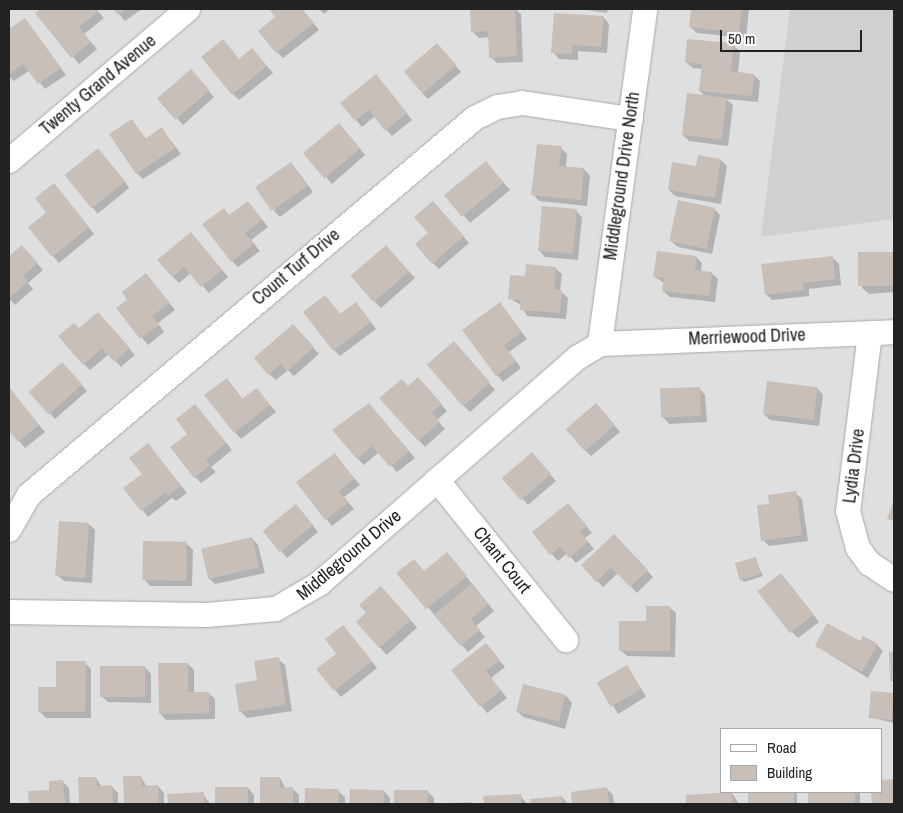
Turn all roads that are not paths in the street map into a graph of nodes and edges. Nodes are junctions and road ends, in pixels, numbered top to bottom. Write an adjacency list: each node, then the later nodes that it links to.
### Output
1 (188, 9): 4 (street, Twenty Grand Avenue)
2 (645, 9): 3 (street, Middleground Drive North)
3 (631, 119): 7 (street, Middleground Drive North); 9 (street, Count Turf Drive)
4 (12, 151)
5 (894, 332): 6 (street, Merriewood Drive)
6 (870, 333): 7 (street, Merriewood Drive); 10 (street, Lydia Drive)
7 (600, 344): 8 (street, Middleground Drive)
8 (437, 480): 11 (street, Middleground Drive); 12 (street, Chant Court)
9 (9, 530)
10 (894, 580)
11 (9, 612)
12 (566, 640)

